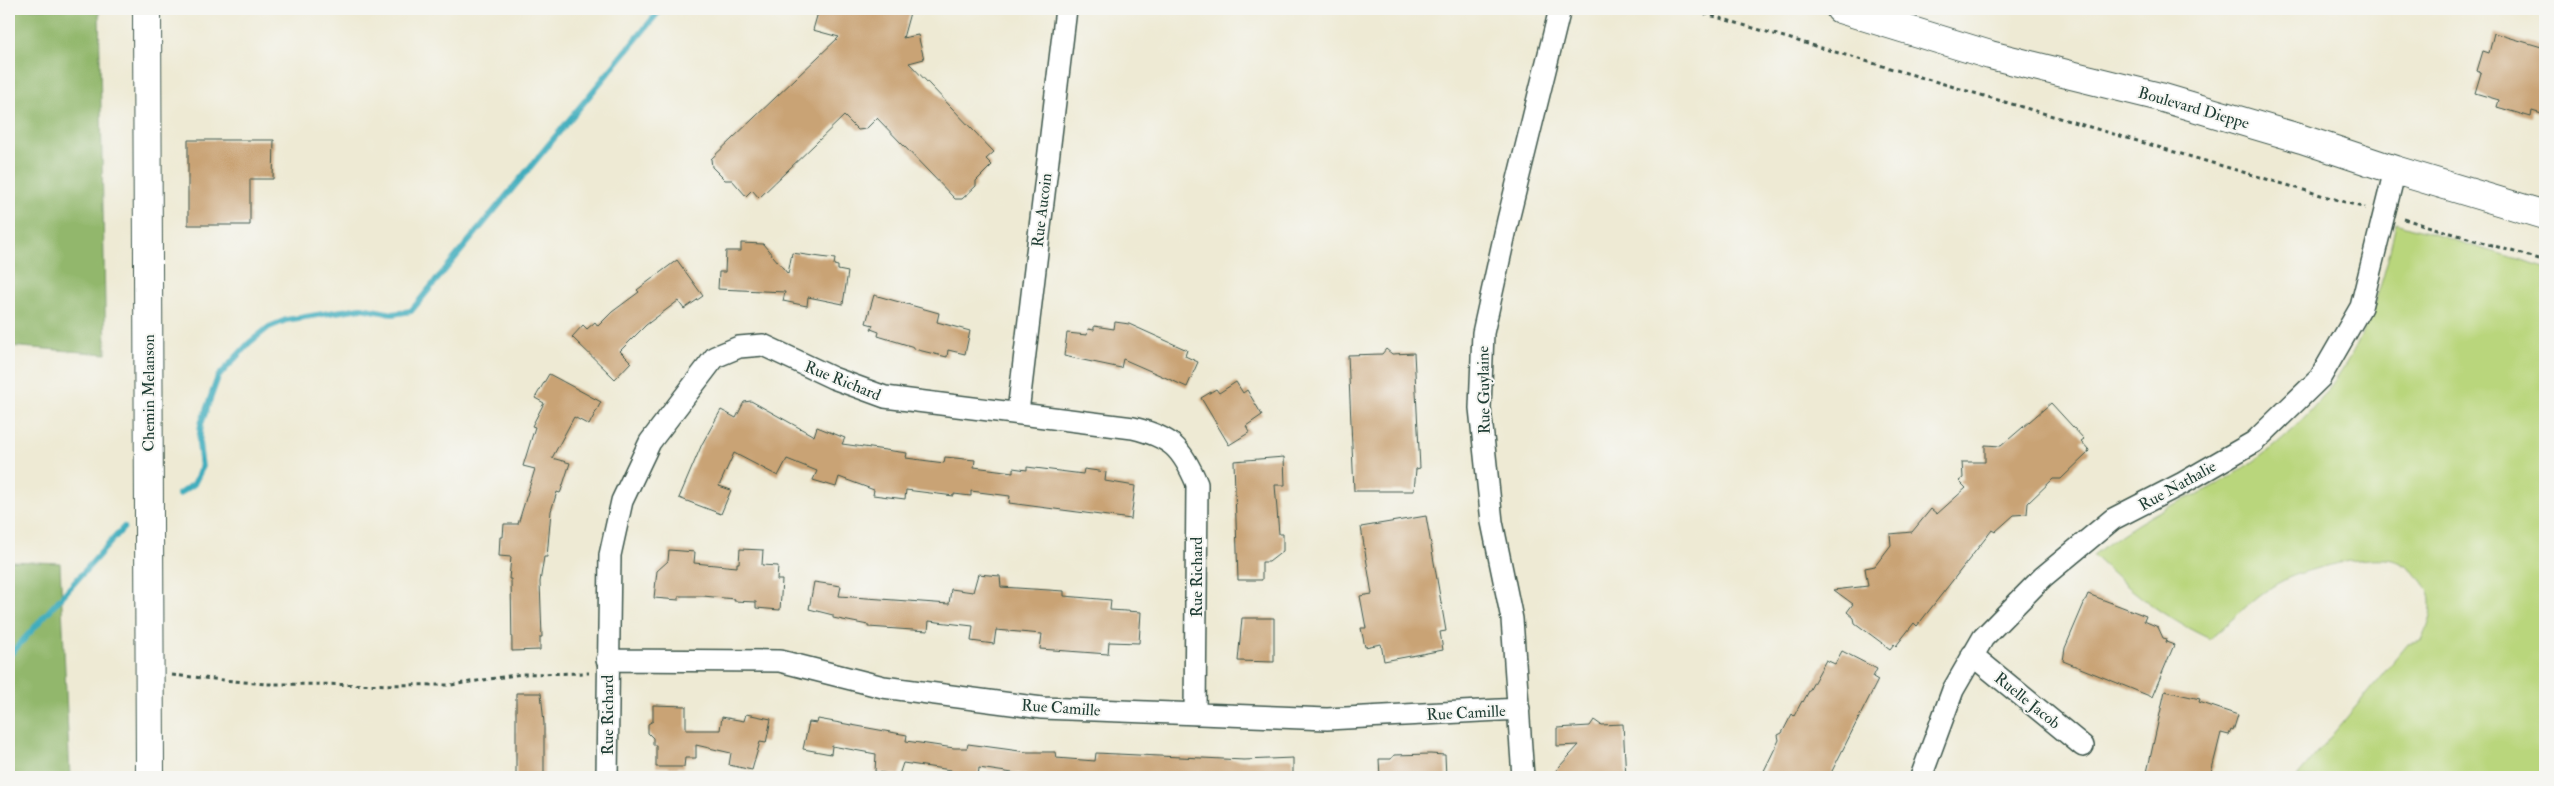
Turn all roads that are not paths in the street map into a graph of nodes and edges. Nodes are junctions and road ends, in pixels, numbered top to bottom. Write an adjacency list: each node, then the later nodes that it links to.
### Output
1 (147, 9): 13 (street, Chemin Melanson)
2 (1066, 9): 7 (street, Rue Aucoin)
3 (1560, 9): 10 (street, Rue Guylaine)
4 (1840, 9): 5 (street, Boulevard Dieppe)
5 (2395, 170): 6 (street, Boulevard Dieppe); 8 (street, Rue Nathalie)
6 (2545, 215)
7 (1018, 412): 9 (street, Rue Richard); 11 (street, Rue Richard)
8 (1972, 655): 12 (street, Ruelle Jacob); 16 (street, Rue Nathalie)
9 (607, 666): 11 (street, Rue Camille); 14 (street, Rue Richard)
10 (1520, 710): 11 (street, Rue Camille); 15 (street, Rue Guylaine)
11 (1195, 714)
12 (2083, 746)
13 (150, 777)
14 (606, 777)
15 (1522, 777)
16 (1921, 777)

